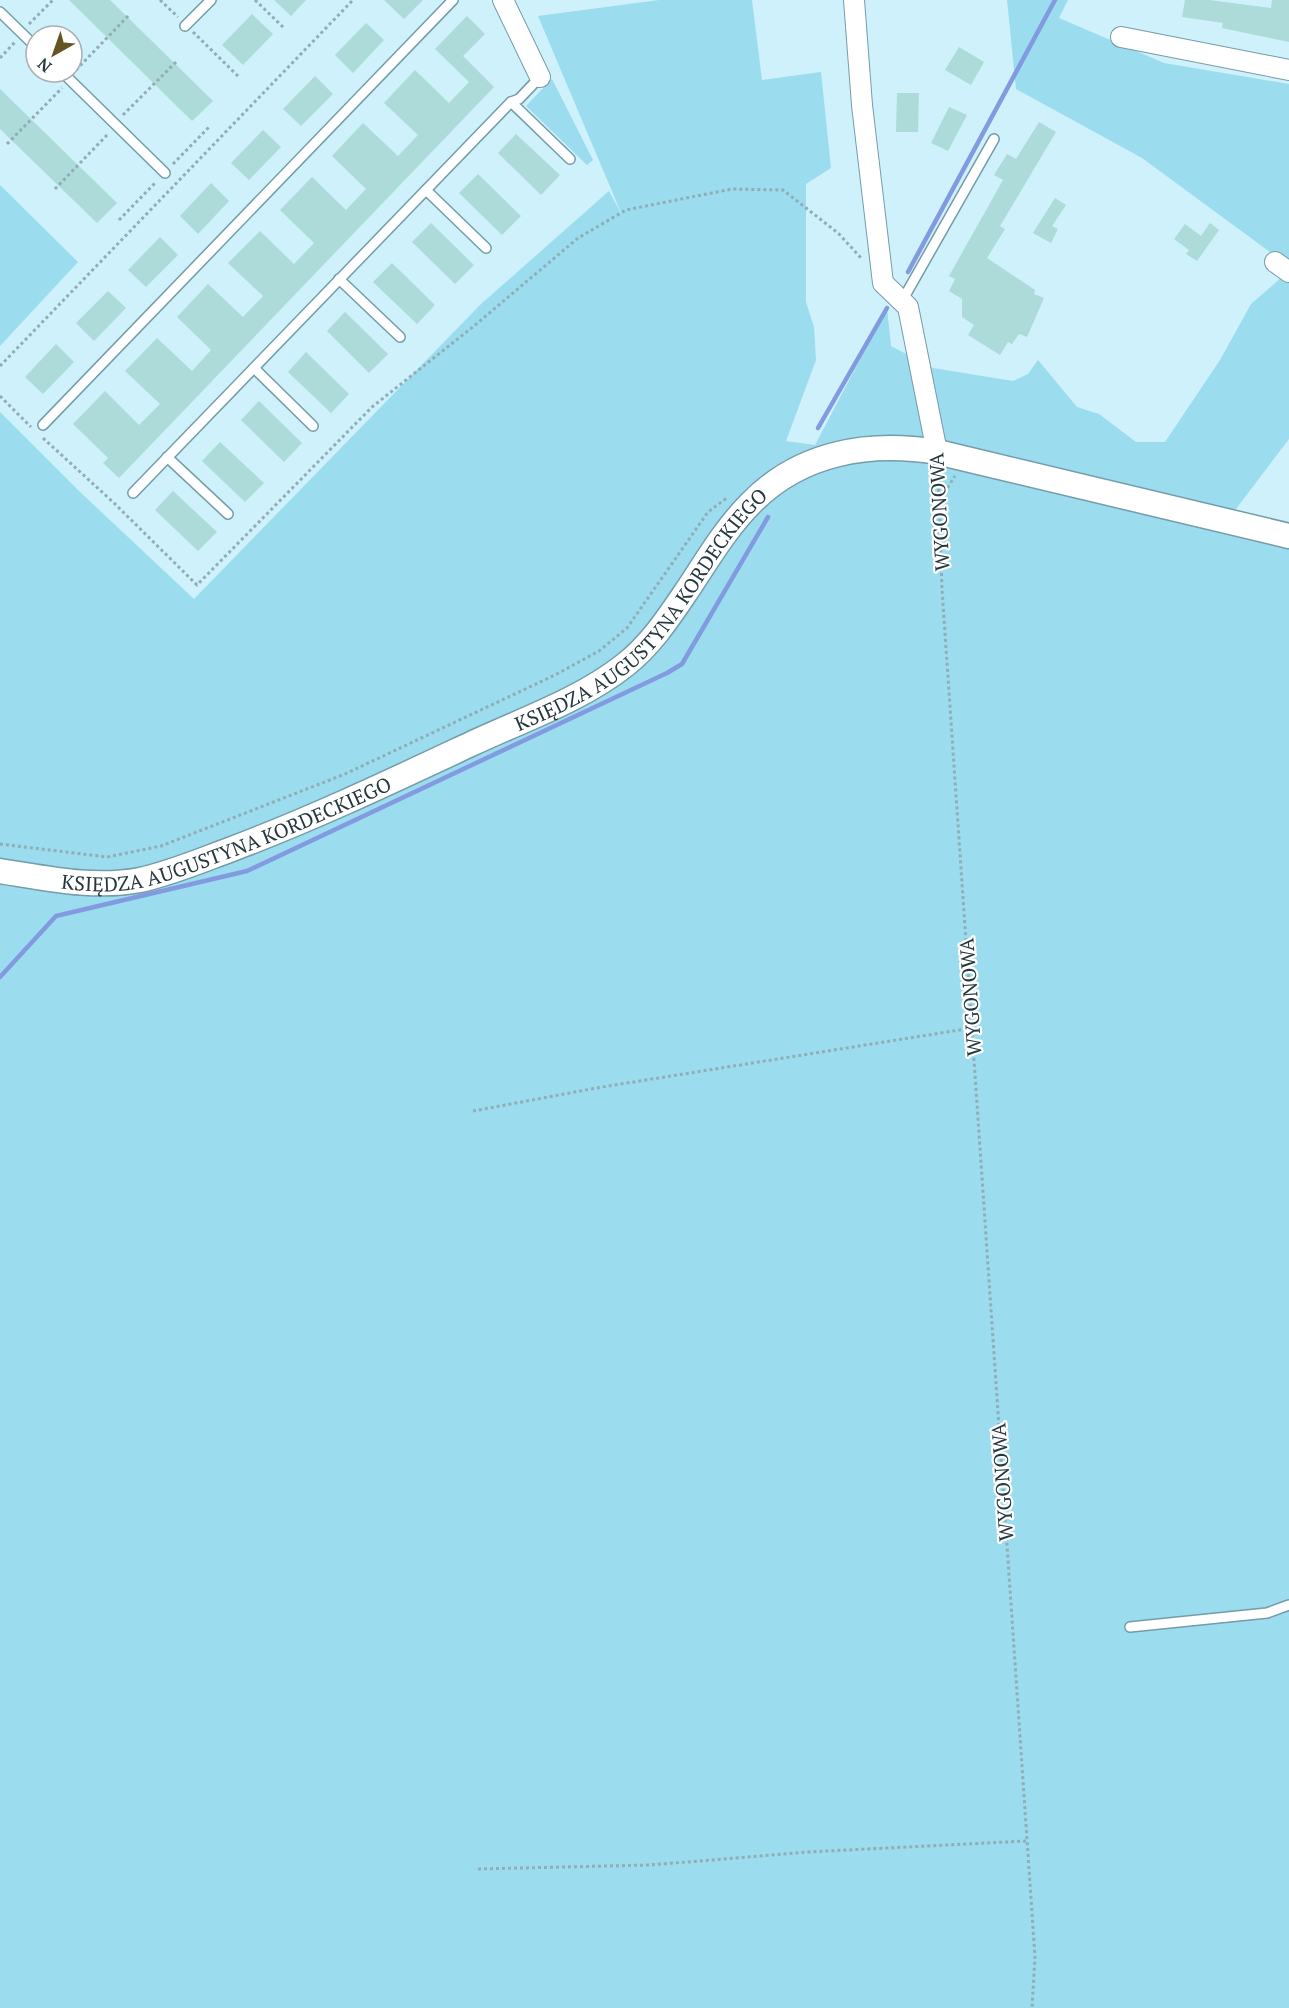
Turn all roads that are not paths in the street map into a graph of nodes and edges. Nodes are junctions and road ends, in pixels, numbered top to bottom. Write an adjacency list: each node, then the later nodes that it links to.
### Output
1 (211, 0): 6 (lane)
2 (453, 0): 22 (lane)
3 (503, 0): 10 (street)
4 (854, 0): 19 (street, WYGONOWA)
5 (0, 12): 7 (lane)
6 (185, 26)
7 (24, 35)
8 (1121, 37): 9 (street)
9 (1289, 70)
10 (540, 77): 12 (lane)
11 (73, 84): 15 (lane)
12 (511, 102): 14 (lane); 16 (lane)
13 (994, 138): 19 (lane)
14 (570, 159)
15 (165, 173)
16 (426, 190): 17 (lane); 18 (lane)
17 (486, 248)
18 (339, 279): 20 (lane); 21 (lane)
19 (902, 301): 24 (street, WYGONOWA)
20 (400, 337)
21 (254, 368): 23 (lane); 25 (lane)
22 (43, 425)
23 (313, 426)
24 (936, 452): 28 (street, KSIĘDZA AUGUSTYNA KORDECKIEGO); 29 (street, KSIĘDZA AUGUSTYNA KORDECKIEGO)
25 (167, 457): 26 (lane); 27 (lane)
26 (133, 493)
27 (228, 514)
28 (1289, 536)
29 (0, 871)
30 (1289, 1605): 31 (lane)
31 (1130, 1627)

